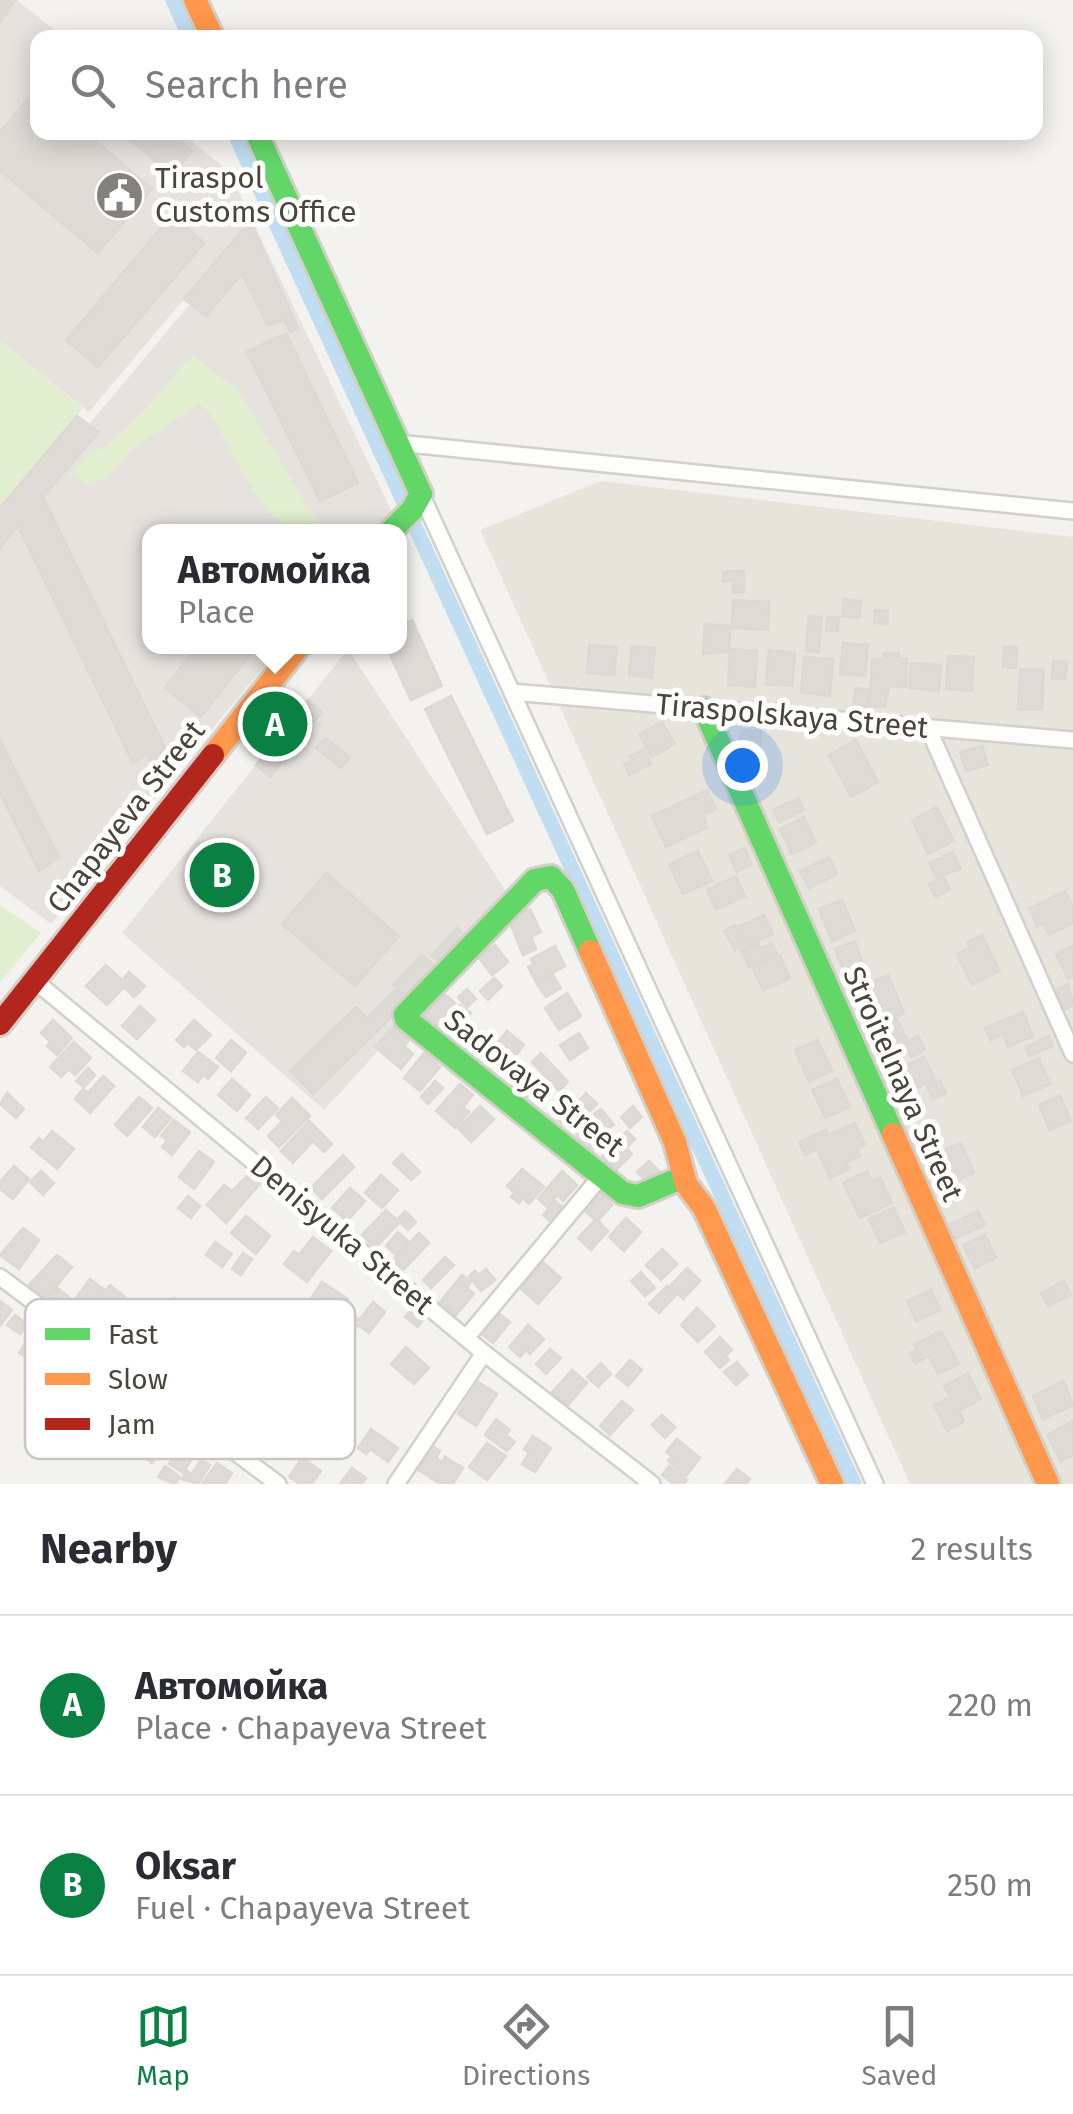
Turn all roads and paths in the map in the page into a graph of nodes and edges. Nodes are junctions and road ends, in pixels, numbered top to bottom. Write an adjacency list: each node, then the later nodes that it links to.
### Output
1 (196, 0): 2 (street)
2 (209, 30)
3 (260, 140): 4 (street)
4 (398, 443): 5 (street); 6 (street)
5 (1073, 511)
6 (406, 514): 8 (street)
7 (293, 654): 12 (street, Chapayeva Street)
8 (512, 692): 9 (street, Tiraspolskaya Street); 26 (street)
9 (704, 708): 10 (street, Tiraspolskaya Street); 27 (street, Stroitelnaya Street)
10 (928, 728): 11 (street, Tiraspolskaya Street); 14 (street)
11 (1073, 740)
12 (35, 981): 13 (street, Chapayeva Street); 19 (street, Denisyuka Street)
13 (0, 1024)
14 (1073, 1054)
15 (602, 1174): 16 (street, Sadovaya Street); 16 (street, Sadovaya Street); 19 (street)
16 (681, 1178): 25 (street, Sadovaya Street)
17 (0, 1277): 18 (street)
18 (30, 1299)
19 (466, 1338): 20 (street, Denisyuka Street)
20 (484, 1353): 23 (street); 24 (street, Denisyuka Street)
21 (244, 1459): 22 (street)
22 (278, 1484)
23 (396, 1484)
24 (652, 1484)
25 (832, 1484)
26 (875, 1484)
27 (1048, 1484)

